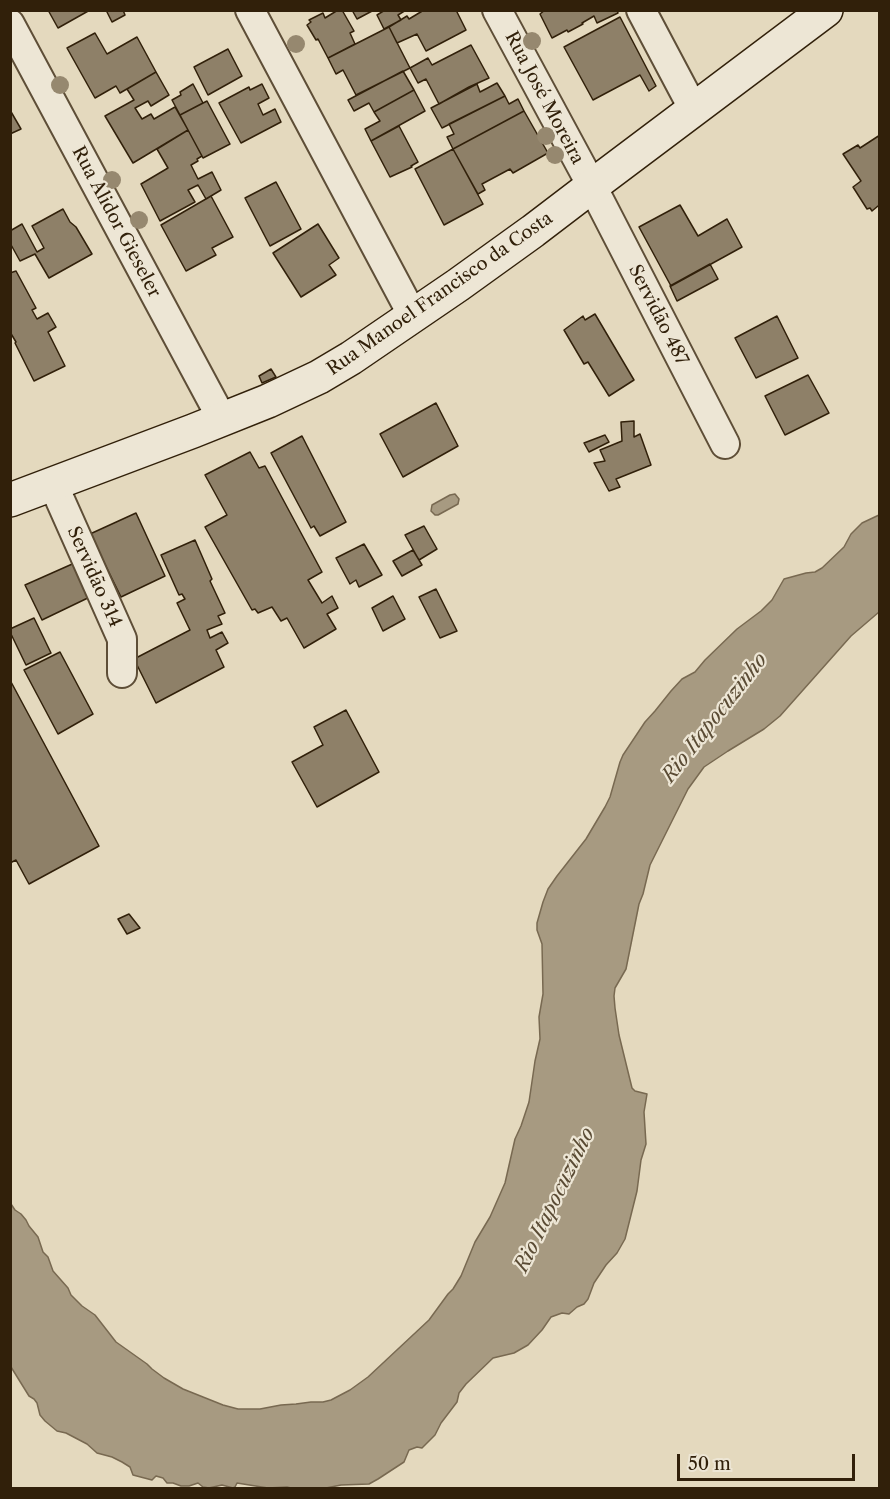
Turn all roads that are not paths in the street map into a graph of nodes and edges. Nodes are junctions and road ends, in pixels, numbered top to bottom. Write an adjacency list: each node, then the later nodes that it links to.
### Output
1 (250, 10): 8 (street)
2 (497, 10): 7 (street, Rua José Moreira)
3 (641, 10): 6 (street)
4 (826, 10): 6 (main road, Rua Manoel Francisco da Costa)
5 (10, 24): 9 (street, Rua Alidor Gieseler)
6 (694, 110): 7 (main road, Rua Manoel Francisco da Costa)
7 (592, 186): 8 (main road, Rua Manoel Francisco da Costa); 10 (street, Servidão 487)
8 (413, 316): 9 (main road, Rua Manoel Francisco da Costa)
9 (222, 419): 11 (main road, Rua Manoel Francisco da Costa)
10 (725, 444)
11 (53, 484): 12 (main road, Rua Manoel Francisco da Costa); 13 (street, Servidão 314)
12 (10, 500)
13 (122, 673)

